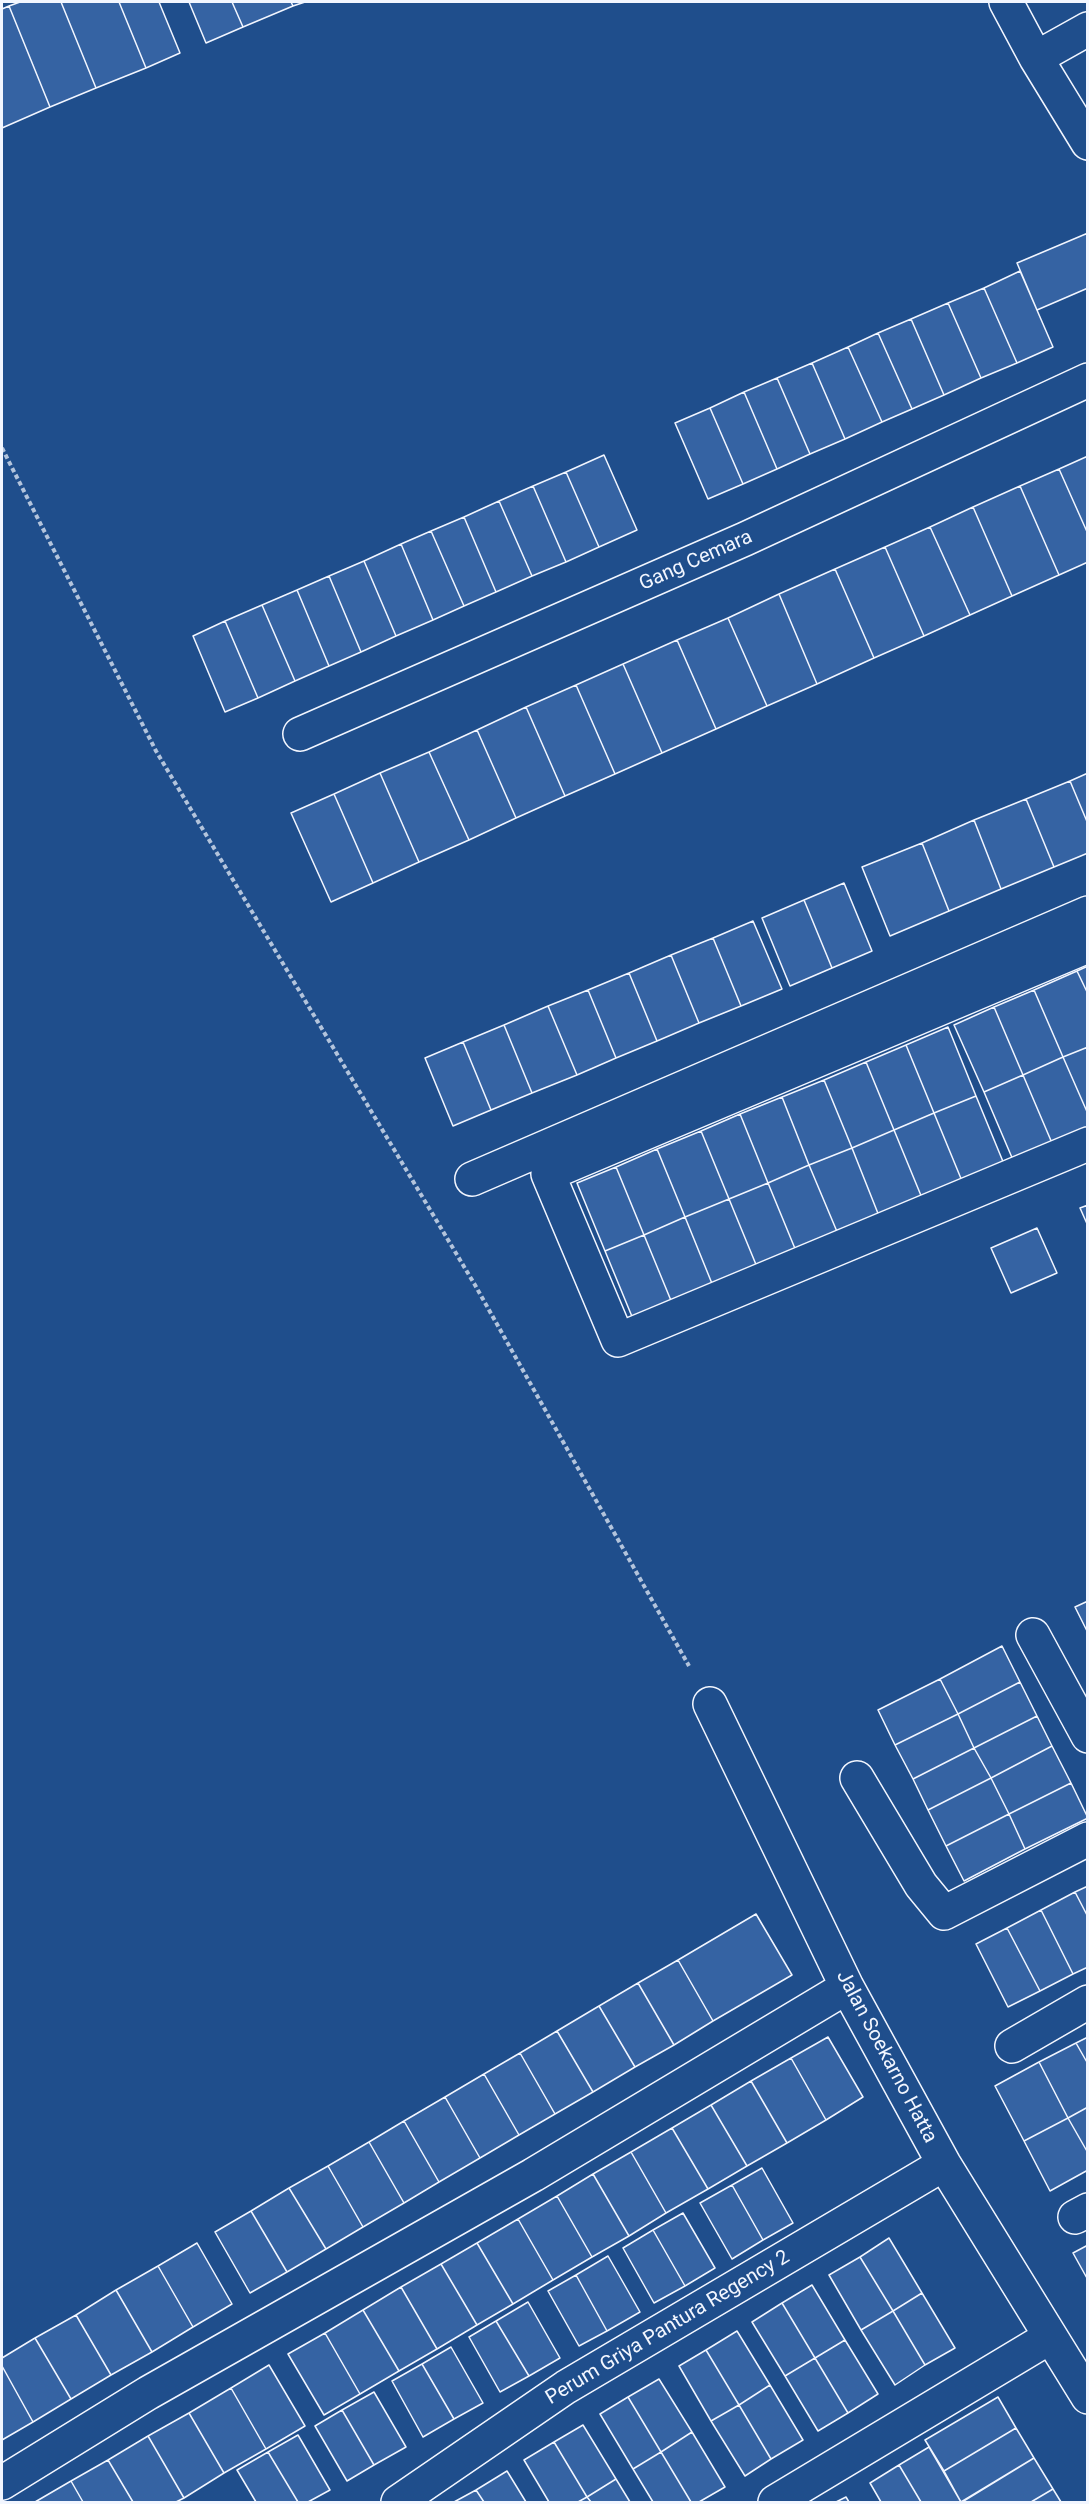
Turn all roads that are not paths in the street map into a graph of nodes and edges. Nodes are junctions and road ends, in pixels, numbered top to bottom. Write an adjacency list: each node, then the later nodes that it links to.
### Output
1 (1006, 2): 3 (street)
2 (1088, 29): 3 (street)
3 (1036, 58): 4 (street)
4 (1088, 143)
5 (1088, 380): 6 (street, Gang Cemara)
6 (300, 734)
7 (1088, 913): 10 (street)
8 (1088, 946): 9 (street)
9 (1088, 1144)
10 (472, 1179)
11 (1033, 1635): 13 (street)
12 (710, 1704): 16 (street, Jalan Soekarno Hatta)
13 (1088, 1736)
14 (857, 1778): 15 (street)
15 (1088, 1839)
16 (848, 1987): 19 (street, Jalan Soekarno Hatta); 22 (street)
17 (1088, 2002): 18 (street)
18 (1012, 2046)
19 (944, 2164): 20 (street, Jalan Soekarno Hatta); 23 (street, Perum Griya Pantura Regency 2)
20 (1050, 2337): 21 (street, Jalan Soekarno Hatta); 24 (street)
21 (1088, 2397)
22 (2, 2482)
23 (398, 2502)
24 (775, 2502)

